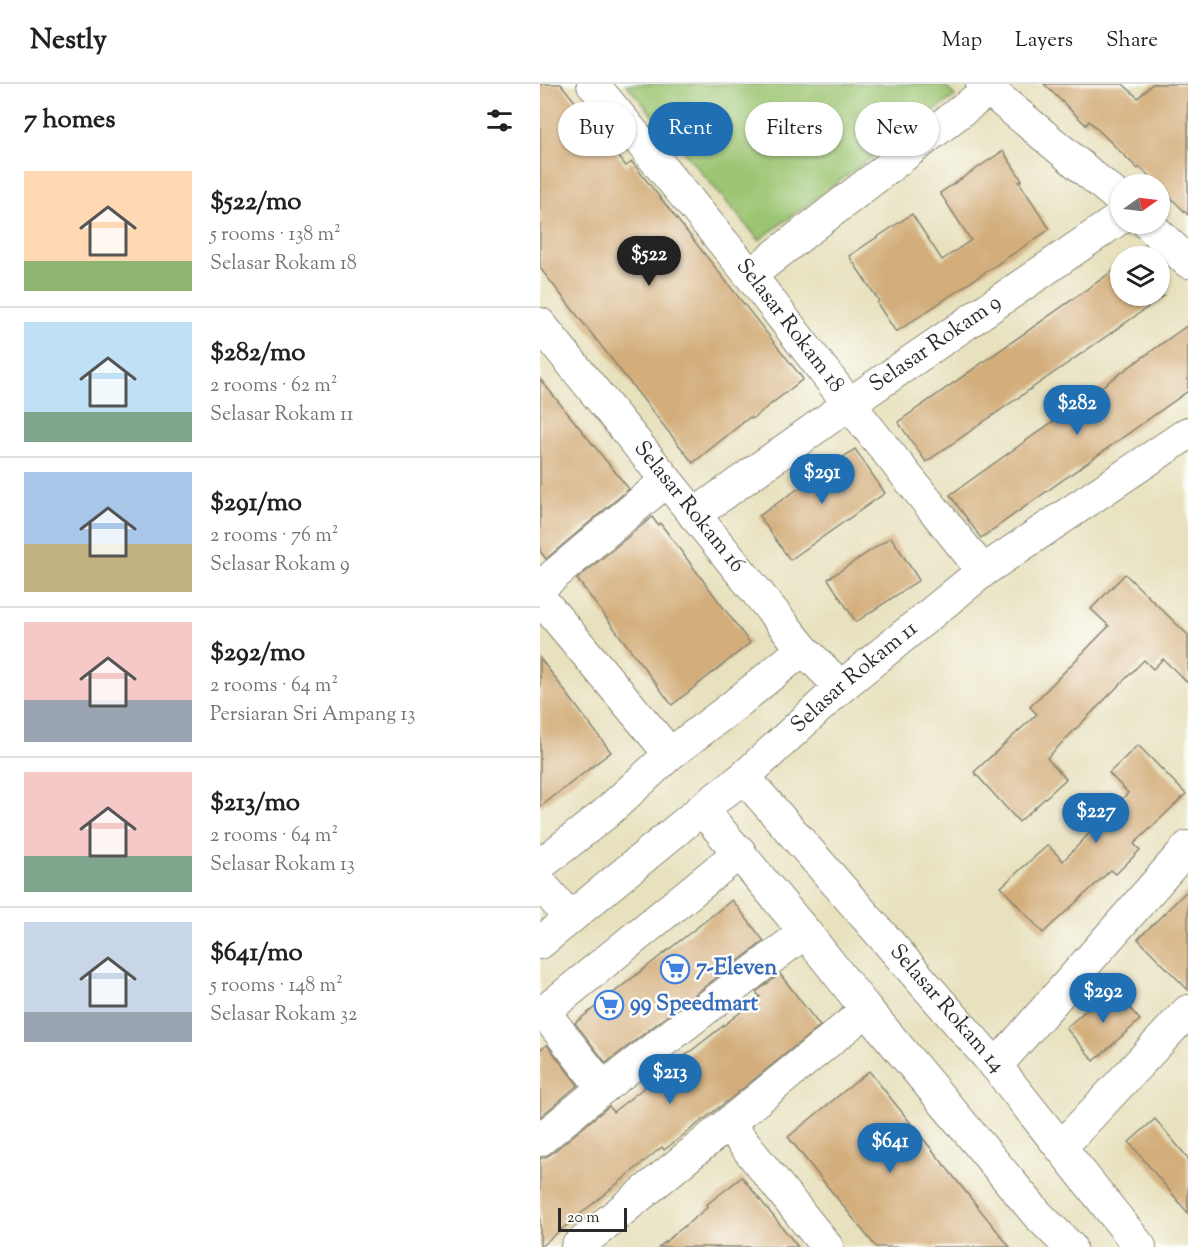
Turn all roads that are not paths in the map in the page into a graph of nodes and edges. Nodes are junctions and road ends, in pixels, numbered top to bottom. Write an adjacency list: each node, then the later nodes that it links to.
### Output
1 (593, 84): 7 (street, Selasar Rokam 18)
2 (985, 87): 3 (street); 7 (street)
3 (1110, 191)
4 (1110, 225): 9 (street, Selasar Rokam 9)
5 (1159, 234): 6 (street)
6 (1188, 262)
7 (750, 275): 9 (street, Selasar Rokam 18)
8 (540, 324): 11 (street, Selasar Rokam 16)
9 (849, 404): 12 (street, Selasar Rokam 9); 13 (street, Selasar Rokam 18)
10 (1188, 433): 13 (street, Selasar Rokam 11)
11 (666, 481): 12 (street, Selasar Rokam 16); 14 (street)
12 (694, 515): 16 (street, Selasar Rokam 16)
13 (983, 571): 17 (street, Selasar Rokam 11)
14 (540, 587)
15 (540, 598): 18 (street)
16 (804, 649): 17 (street, Selasar Rokam 16); 18 (street)
17 (841, 687): 19 (street, Selasar Rokam 11)
18 (670, 754): 23 (street)
19 (744, 777): 20 (street, Selasar Rokam 11); 31 (street, Selasar Rokam 14)
20 (702, 809): 22 (street); 25 (street, Selasar Rokam 11)
21 (1188, 847): 31 (street)
22 (740, 852): 26 (street); 30 (street)
23 (540, 865)
24 (540, 883): 25 (street)
25 (570, 918): 27 (street, Selasar Rokam 11)
26 (805, 932): 28 (street); 32 (street)
27 (540, 943)
28 (867, 1010): 33 (street); 39 (street)
29 (1188, 1011): 35 (street)
30 (542, 1013): 32 (street)
31 (996, 1066): 35 (street, Selasar Rokam 14)
32 (603, 1088): 34 (street)
33 (728, 1124): 36 (street); 38 (street)
34 (540, 1140)
35 (1060, 1147): 40 (street, Selasar Rokam 14)
36 (608, 1237): 37 (street)
37 (577, 1247)
38 (827, 1247)
39 (1070, 1247)
40 (1140, 1247)

